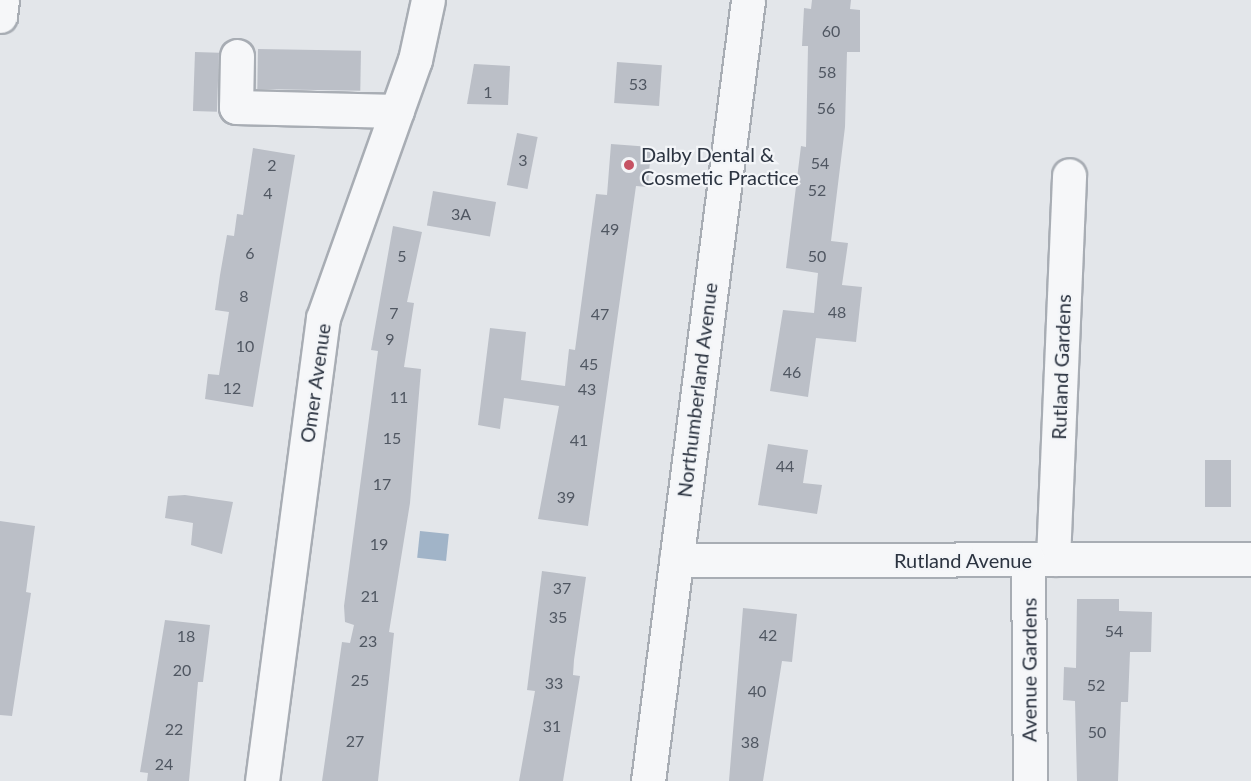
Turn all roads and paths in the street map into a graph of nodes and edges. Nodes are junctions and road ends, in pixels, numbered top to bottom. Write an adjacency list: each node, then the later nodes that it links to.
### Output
1 (2, 0): 4 (street)
2 (428, 0): 6 (street, Omer Avenue)
3 (748, 0): 10 (street, Northumberland Avenue)
4 (0, 16)
5 (237, 56): 6 (street)
6 (398, 111): 11 (street, Omer Avenue)
7 (1069, 175): 8 (street, Rutland Gardens)
8 (1040, 559): 9 (street, Rutland Avenue); 10 (street, Rutland Avenue); 13 (street, Avenue Gardens)
9 (1251, 559)
10 (676, 561): 12 (street, Northumberland Avenue)
11 (262, 781)
12 (648, 781)
13 (1030, 781)

